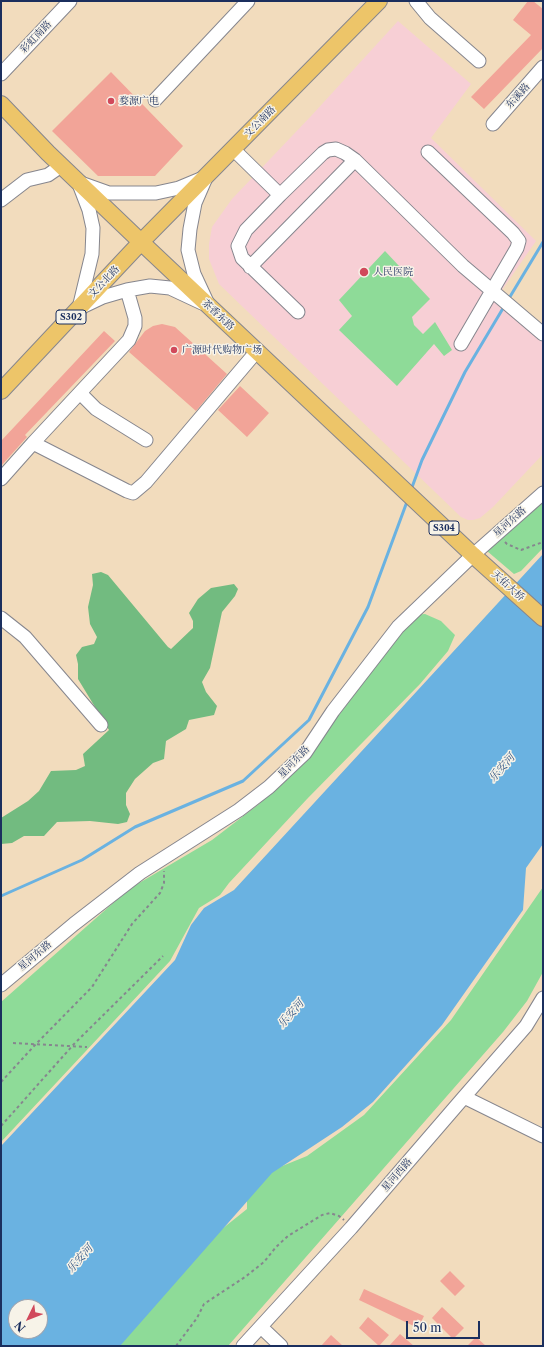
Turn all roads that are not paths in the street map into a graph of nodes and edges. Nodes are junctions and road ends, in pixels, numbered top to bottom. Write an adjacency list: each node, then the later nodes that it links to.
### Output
1 (70, 1): 7 (street, 彩虹南路)
2 (248, 1): 8 (street)
3 (379, 1): 11 (main road, 文公南路)
4 (416, 1): 5 (street)
5 (479, 61)
6 (543, 67): 10 (street, 东溪路)
7 (1, 74)
8 (155, 100)
9 (1, 104): 14 (main road, 茶香东路)
10 (493, 124)
11 (233, 149): 15 (main road, 文公南路); 17 (street)
12 (428, 152): 22 (street)
13 (355, 160): 17 (street); 20 (street); 22 (street)
14 (61, 166): 16 (main road, 茶香东路); 18 (street)
15 (206, 176): 16 (street); 19 (main road, 文公南路); 23 (street)
16 (79, 182): 19 (main road, 茶香东路); 24 (street)
17 (280, 195): 20 (street)
18 (1, 200)
19 (141, 242): 23 (main road, 茶香东路); 24 (main road, 文公北路 / S302)
20 (250, 267): 25 (street)
21 (127, 290): 23 (street); 24 (street); 30 (street)
22 (497, 294): 26 (street); 27 (street)
23 (208, 306): 28 (main road, 茶香东路)
24 (79, 308): 29 (main road, 文公北路 / S302)
25 (298, 312)
26 (543, 334)
27 (461, 344)
28 (257, 351): 32 (street); 35 (main road, 茶香东路 / S304)
29 (1, 391)
30 (80, 393): 31 (street); 32 (street)
31 (146, 440)
32 (33, 443): 33 (street)
33 (1, 479)
34 (543, 493): 35 (street, 星河东路)
35 (473, 555): 37 (main road, 天佑大桥); 39 (street, 星河东路)
36 (1, 618): 38 (street)
37 (543, 618)
38 (101, 725)
39 (1, 985)
40 (543, 998): 41 (street, 星河西路)
41 (464, 1097): 42 (street); 43 (street, 星河西路)
42 (543, 1136)
43 (261, 1327): 44 (street, 星河西路); 45 (street)
44 (243, 1346)
45 (281, 1346)

